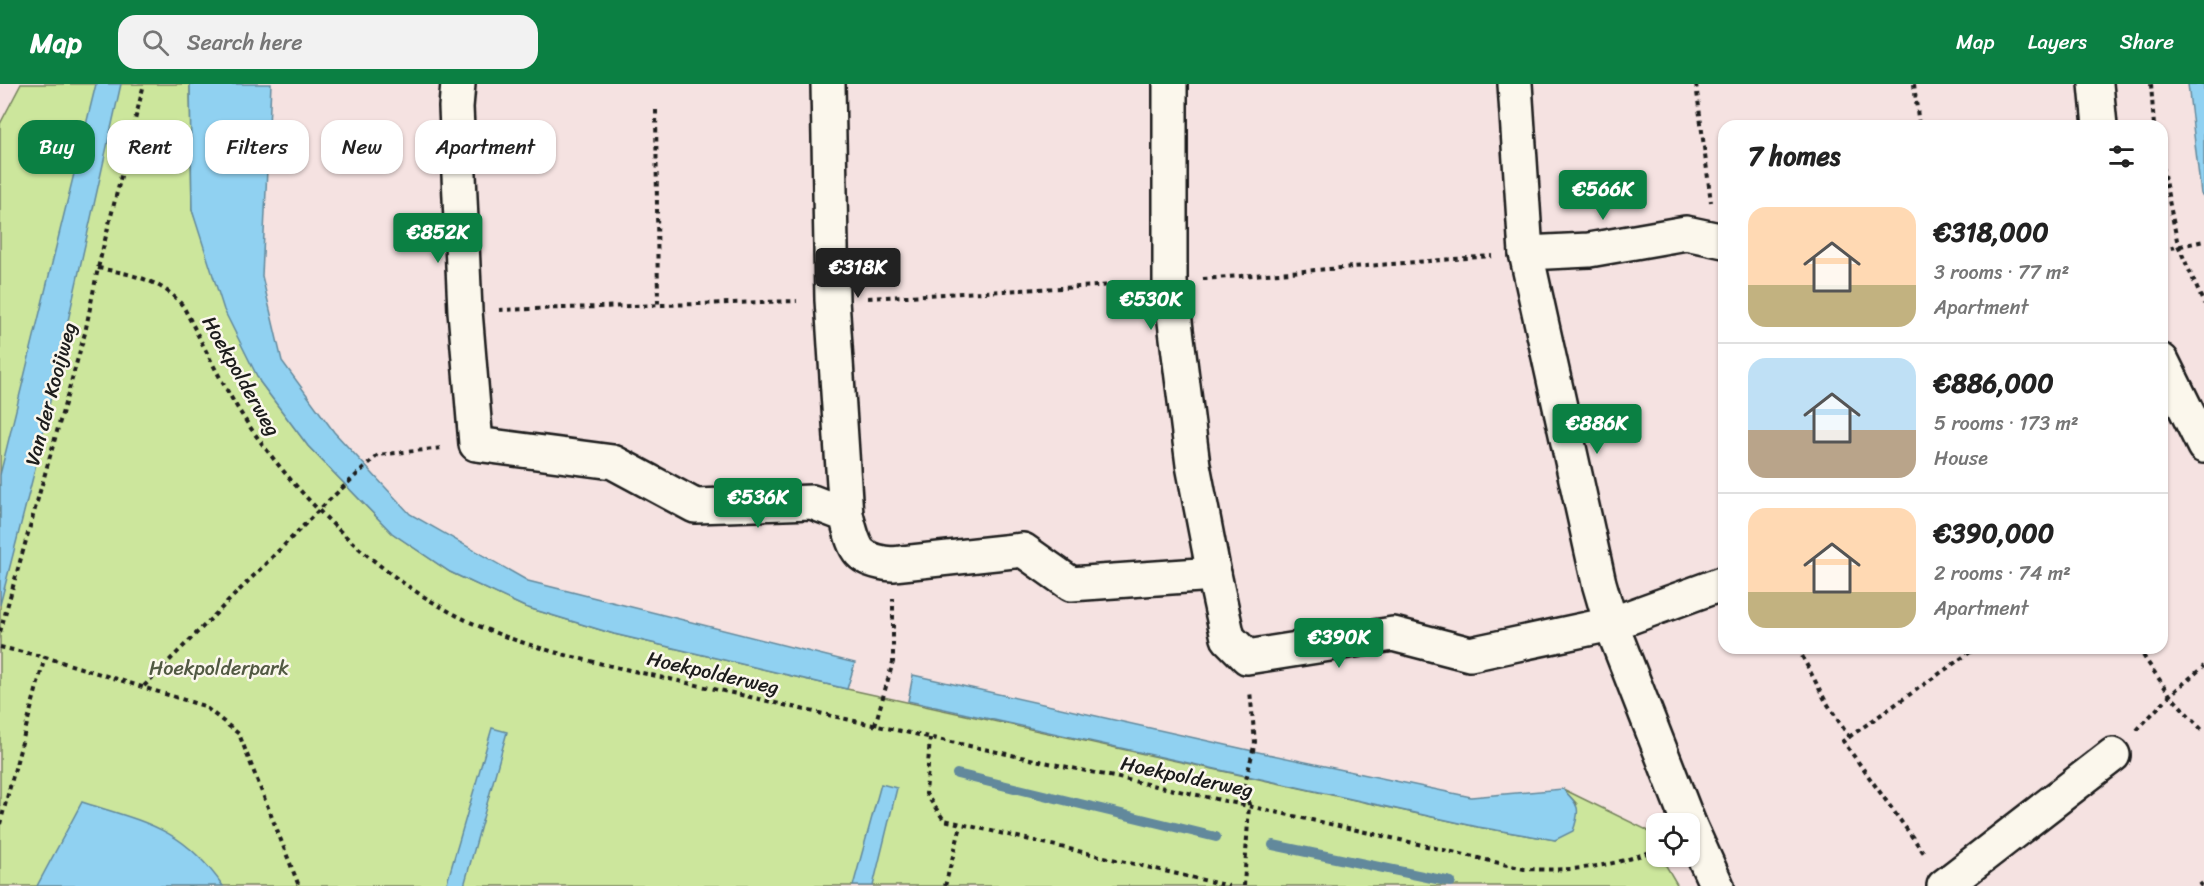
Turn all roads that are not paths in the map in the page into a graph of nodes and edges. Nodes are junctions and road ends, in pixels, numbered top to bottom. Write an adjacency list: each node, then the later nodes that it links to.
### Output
1 (459, 84): 11 (street)
2 (828, 84): 11 (street)
3 (1170, 84): 12 (street)
4 (1515, 84): 8 (street)
5 (2096, 84): 6 (street)
6 (2099, 120)
7 (1718, 241): 8 (street)
8 (1526, 253): 14 (street)
9 (2168, 373): 10 (street)
10 (2204, 446)
11 (846, 515): 12 (street)
12 (1214, 574): 14 (street)
13 (1718, 585): 14 (street)
14 (1611, 624): 16 (street)
15 (2113, 754): 18 (street)
16 (1685, 813)
17 (1700, 848): 19 (street)
18 (1945, 885)
19 (1717, 886)

